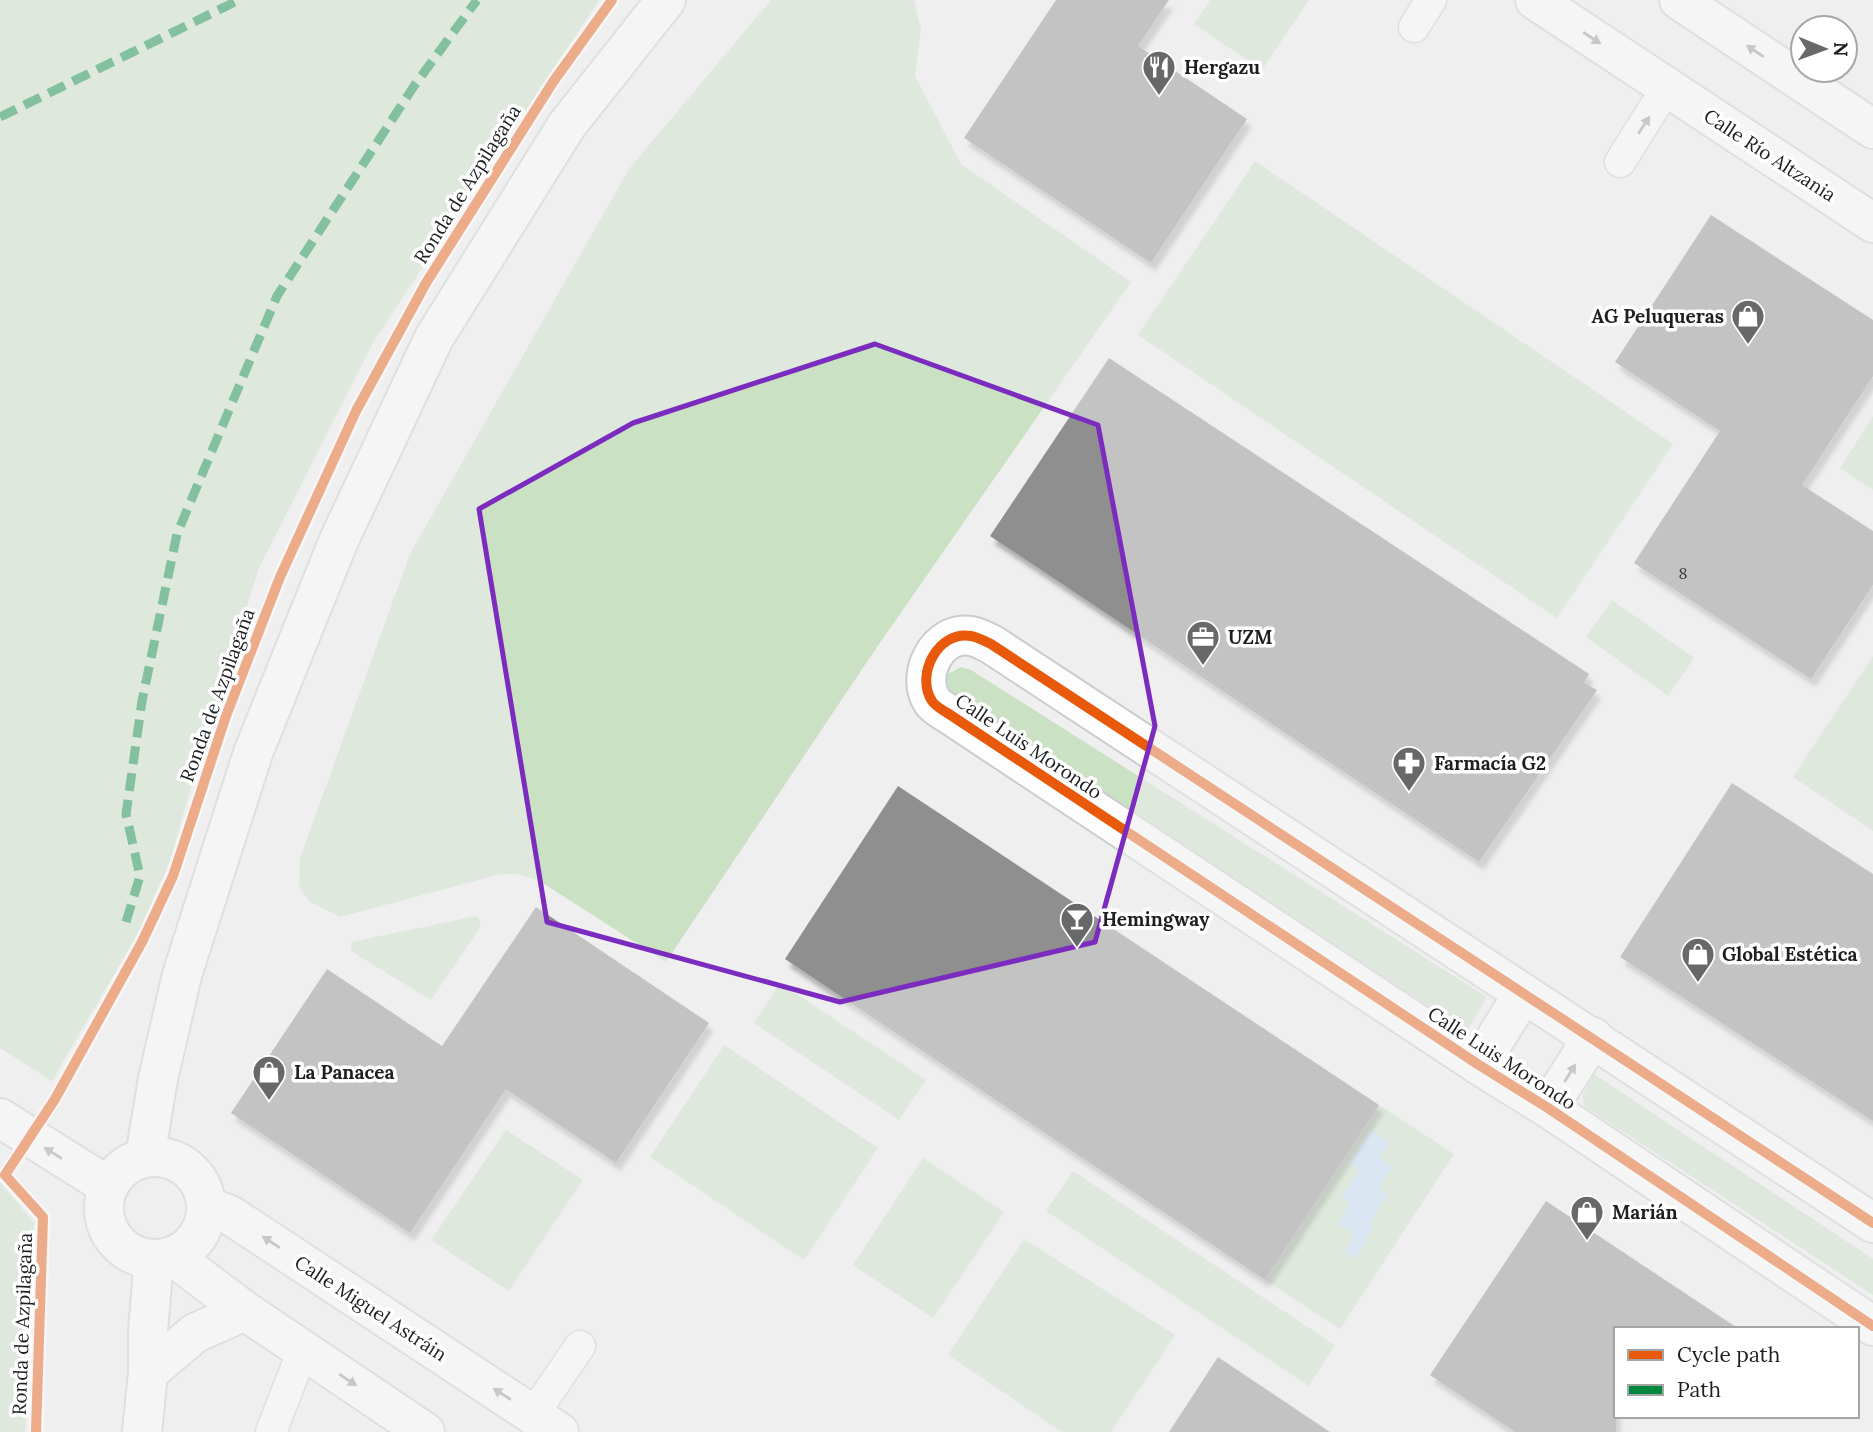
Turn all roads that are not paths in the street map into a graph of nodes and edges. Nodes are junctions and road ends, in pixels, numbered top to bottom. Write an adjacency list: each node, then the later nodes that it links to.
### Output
1 (666, 0): 15 (street)
2 (1431, 0): 5 (lane)
3 (1535, 0): 6 (street, Calle Río Altzania, one-way to 6)
4 (1679, 0): 7 (street, one-way to 4)
5 (1414, 27)
6 (1667, 87): 8 (lane, one-way to 6); 9 (street, Calle Río Altzania)
7 (1873, 129)
8 (1620, 162)
9 (1873, 223)
10 (1523, 994): 11 (street, Calle Luis Morondo); 12 (street, Calle Luis Morondo); 12 (street, Calle Luis Morondo)
11 (1593, 1037): 13 (street, Calle Luis Morondo, one-way to 11); 18 (street, Calle Luis Morondo)
12 (1479, 1065): 13 (street, Calle Luis Morondo)
13 (1548, 1108): 21 (street, Calle Luis Morondo)
14 (0, 1118): 16 (street, one-way to 14)
15 (145, 1157): 16 (street); 17 (street)
16 (108, 1186): 19 (street)
17 (206, 1206): 19 (street); 25 (street, Calle Miguel Astráin, one-way to 17)
18 (1873, 1223)
19 (163, 1258): 20 (street); 24 (street)
20 (245, 1311): 23 (street); 24 (street)
21 (1873, 1326)
22 (580, 1346): 25 (lane, Calle Miguel Astráin)
23 (303, 1350): 27 (lane); 28 (street, one-way to 28)
24 (148, 1373): 26 (street)
25 (546, 1423)
26 (142, 1432)
27 (271, 1432)
28 (425, 1432)

